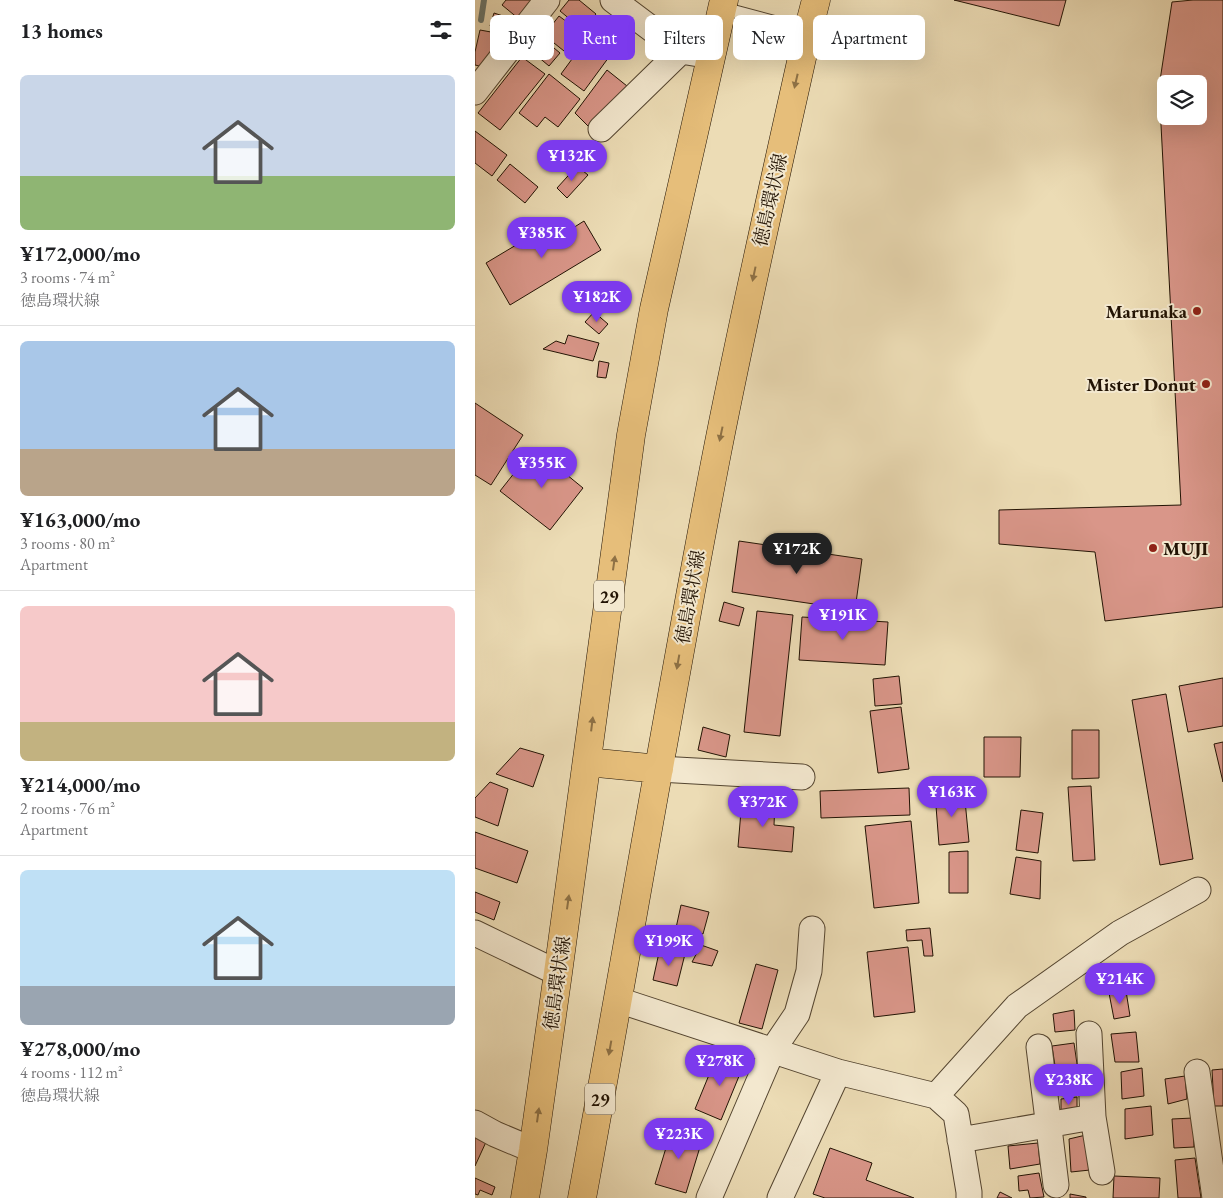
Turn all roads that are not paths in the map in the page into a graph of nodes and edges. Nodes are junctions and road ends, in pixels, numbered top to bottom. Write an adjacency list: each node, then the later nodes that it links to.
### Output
1 (547, 0): 9 (street)
2 (613, 0): 5 (street)
3 (816, 0): 6 (main road, 徳島環状線 / 29)
4 (723, 4): 6 (lane)
5 (645, 24)
6 (808, 30): 12 (main road, 徳島環状線 / 29, one-way to 12)
7 (671, 60): 10 (street)
8 (710, 60): 11 (main road, 徳島環状線 / 29, one-way to 8)
9 (475, 92)
10 (601, 129)
11 (587, 762): 12 (main road); 17 (main road, 徳島環状線 / 29, one-way to 11)
12 (659, 769): 13 (street); 18 (main road, 徳島環状線 / 29)
13 (802, 777)
14 (1198, 890): 24 (street)
15 (812, 929): 21 (street)
16 (475, 933): 17 (street)
17 (558, 972): 30 (main road, 徳島環状線 / 29, one-way to 17)
18 (618, 1000): 21 (street); 35 (main road, 徳島環状線 / 29, one-way to 35)
19 (1089, 1034): 25 (street)
20 (1039, 1047): 28 (street)
21 (771, 1051): 22 (street); 36 (street)
22 (837, 1072): 24 (street); 37 (street)
23 (1197, 1072): 26 (street)
24 (936, 1096): 29 (street)
25 (1093, 1117): 28 (street); 31 (street)
26 (1214, 1122): 33 (street)
27 (475, 1123): 30 (street)
28 (1049, 1125): 29 (street); 32 (street)
29 (960, 1140): 38 (street)
30 (533, 1150): 34 (main road, 徳島環状線 / 29)
31 (1102, 1172)
32 (1056, 1186)
33 (1217, 1196)
34 (525, 1198)
35 (583, 1198)
36 (709, 1198)
37 (780, 1198)
38 (969, 1198)

